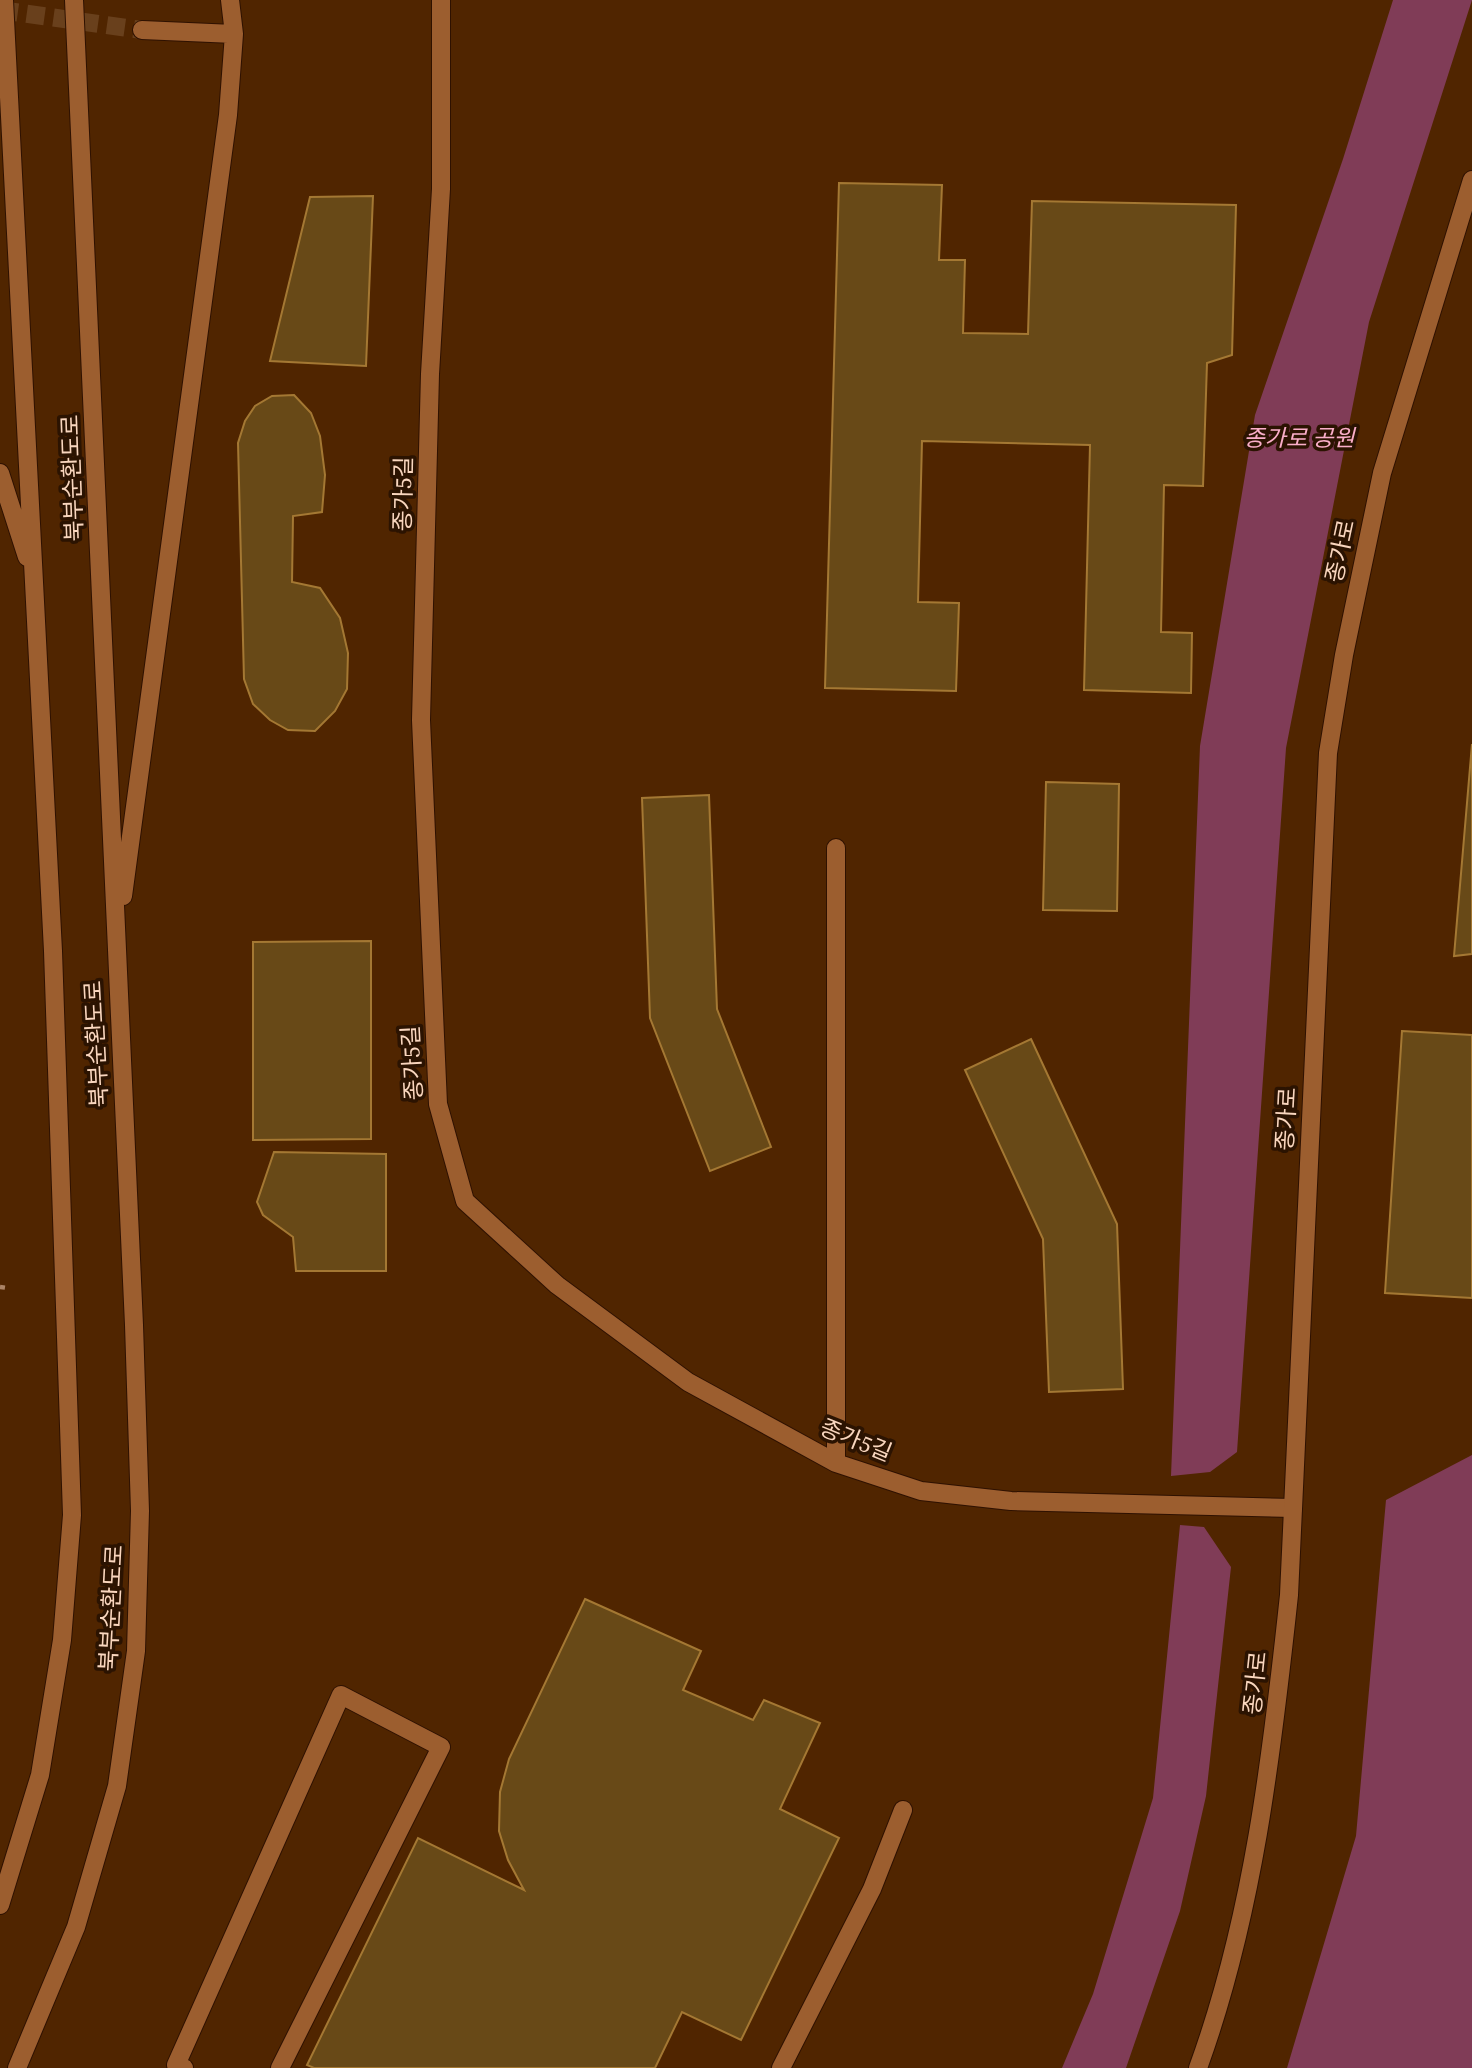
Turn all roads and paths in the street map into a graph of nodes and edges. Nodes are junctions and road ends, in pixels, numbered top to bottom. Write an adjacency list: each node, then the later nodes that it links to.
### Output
1 (4, 0): 9 (main road, 북부순환도로)
2 (74, 0): 11 (main road, 북부순환도로)
3 (230, 0): 6 (main road)
4 (441, 0): 14 (main road, 종가5길)
5 (142, 30): 6 (main road)
6 (234, 34): 11 (main road)
7 (1472, 180): 15 (main road, 종가로)
8 (0, 473): 9 (main road)
9 (34, 581): 17 (main road, 북부순환도로)
10 (836, 848): 14 (main road)
11 (117, 951): 18 (main road, 북부순환도로)
12 (0, 1287): 13 (path)
13 (8, 1288)
14 (836, 1463): 15 (main road, 종가5길)
15 (1293, 1508): 22 (main road, 종가로)
16 (903, 1810): 21 (main road)
17 (0, 1905)
18 (17, 2068)
19 (184, 2068): 20 (main road)
20 (280, 2068)
21 (781, 2068)
22 (1198, 2068)

